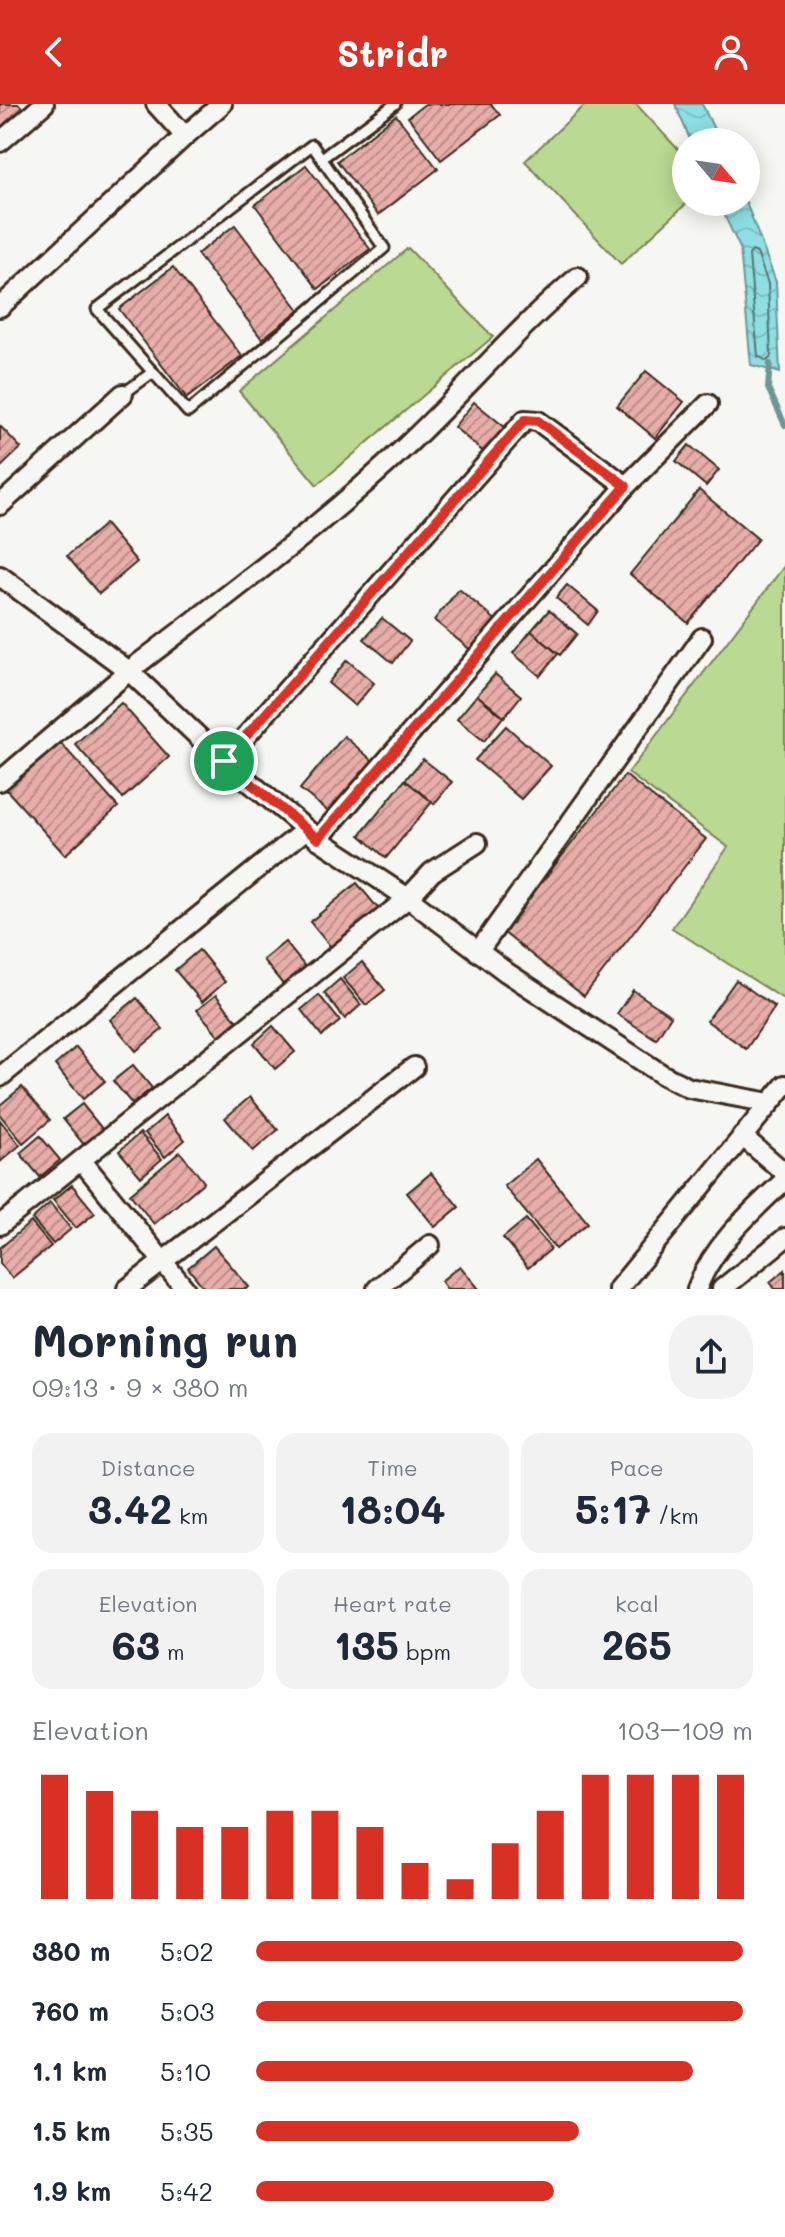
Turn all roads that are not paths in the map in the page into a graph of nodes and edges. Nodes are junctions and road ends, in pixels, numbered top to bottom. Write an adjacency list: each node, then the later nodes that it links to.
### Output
1 (156, 104): 5 (street)
2 (222, 104): 5 (street)
3 (395, 104): 7 (lane)
4 (40, 106): 6 (street)
5 (185, 136): 9 (street)
6 (0, 142)
7 (322, 158): 10 (lane); 10 (lane)
8 (578, 277): 17 (street)
9 (0, 307)
10 (153, 372): 11 (lane)
11 (123, 394): 14 (street)
12 (708, 404): 13 (street)
13 (626, 486): 18 (street); 20 (street)
14 (0, 505)
15 (0, 576): 17 (street)
16 (702, 638): 23 (street)
17 (129, 671): 18 (street); 19 (street)
18 (224, 761): 20 (street)
19 (0, 781)
20 (311, 835): 22 (street); 25 (street)
21 (477, 843): 22 (street)
22 (408, 898): 23 (street); 29 (street)
23 (478, 952): 27 (street)
24 (414, 1067): 35 (street)
25 (0, 1077)
26 (785, 1085): 27 (street)
27 (770, 1103): 28 (street)
28 (742, 1136): 30 (street); 39 (street)
29 (82, 1161): 32 (street); 35 (street)
30 (785, 1173)
31 (785, 1180): 40 (street)
32 (0, 1225)
33 (785, 1238): 41 (street)
34 (430, 1245): 38 (street)
35 (161, 1261): 36 (street); 37 (street)
36 (127, 1289)
37 (185, 1289)
38 (377, 1289)
39 (618, 1289)
40 (697, 1289)
41 (722, 1289)

